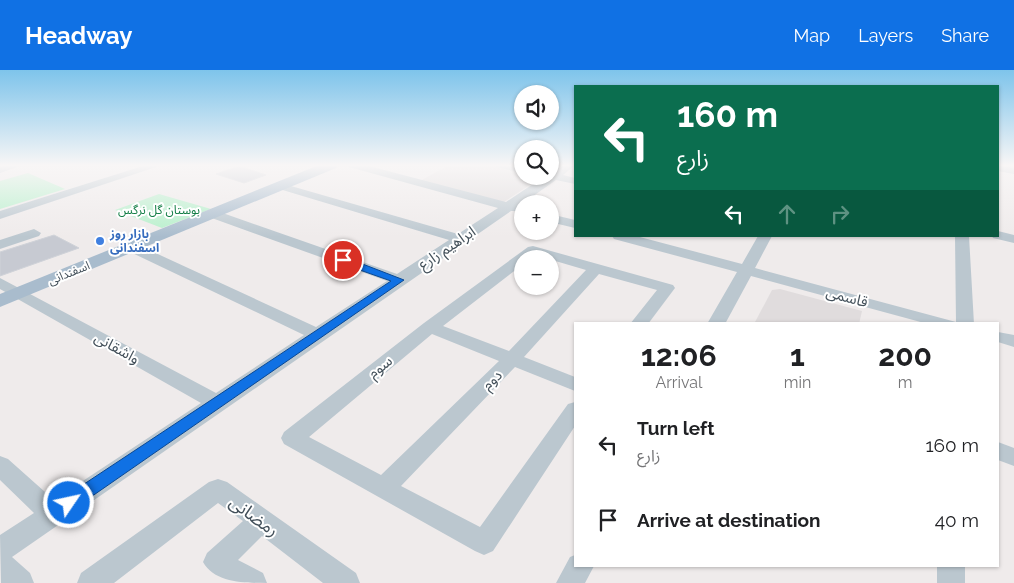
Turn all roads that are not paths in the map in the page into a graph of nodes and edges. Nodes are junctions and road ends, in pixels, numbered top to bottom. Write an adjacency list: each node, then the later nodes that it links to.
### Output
1 (82, 189): 8 (street)
2 (273, 189): 7 (main road, اسفندانی)
3 (290, 189): 16 (street)
4 (443, 189): 5 (street)
5 (514, 208)
6 (514, 209): 16 (street, ابراهیم زارع)
7 (213, 214): 19 (main road, اسفندانی); 22 (street)
8 (0, 215)
9 (559, 220): 10 (street)
10 (574, 224)
11 (34, 233): 18 (street)
12 (999, 235): 17 (street)
13 (624, 237): 21 (street, قاسمی)
14 (764, 237): 21 (street)
15 (962, 237): 29 (street)
16 (461, 239): 22 (street, ابراهیم زارع)
17 (1014, 239)
18 (0, 245)
19 (131, 247): 24 (main road, اسفندانی); 31 (street)
20 (596, 268): 26 (street, سوم); 30 (street, سوم); 32 (street, دوم)
21 (746, 270): 27 (street); 28 (street, قاسمی)
22 (399, 280): 31 (street, ابراهیم زارع)
23 (0, 283): 24 (street, واشقانی)
24 (18, 294): 25 (main road, اسفندانی); 34 (street, واشقانی)
25 (0, 301)
26 (641, 322)
27 (717, 322)
28 (941, 322)
29 (965, 322)
30 (430, 327): 32 (street); 39 (street, سوم)
31 (318, 335): 34 (street, ابراهیم زارع)
32 (512, 359): 33 (street); 39 (street, دوم)
33 (574, 384)
34 (217, 403): 40 (street, ابراهیم زارع)
35 (574, 410): 39 (street, سوم)
36 (999, 451): 37 (street)
37 (1014, 457)
38 (0, 465): 40 (street)
39 (383, 488)
40 (52, 514): 42 (street, ابراهیم زارع)
41 (261, 521): 47 (street, رمضانی); 48 (street); 49 (street, رمضانی)
42 (0, 550)
43 (0, 563): 46 (street)
44 (579, 567): 50 (street)
45 (951, 567): 51 (street)
46 (20, 583)
47 (91, 583)
48 (253, 583)
49 (346, 583)
50 (570, 583)
51 (951, 583)

